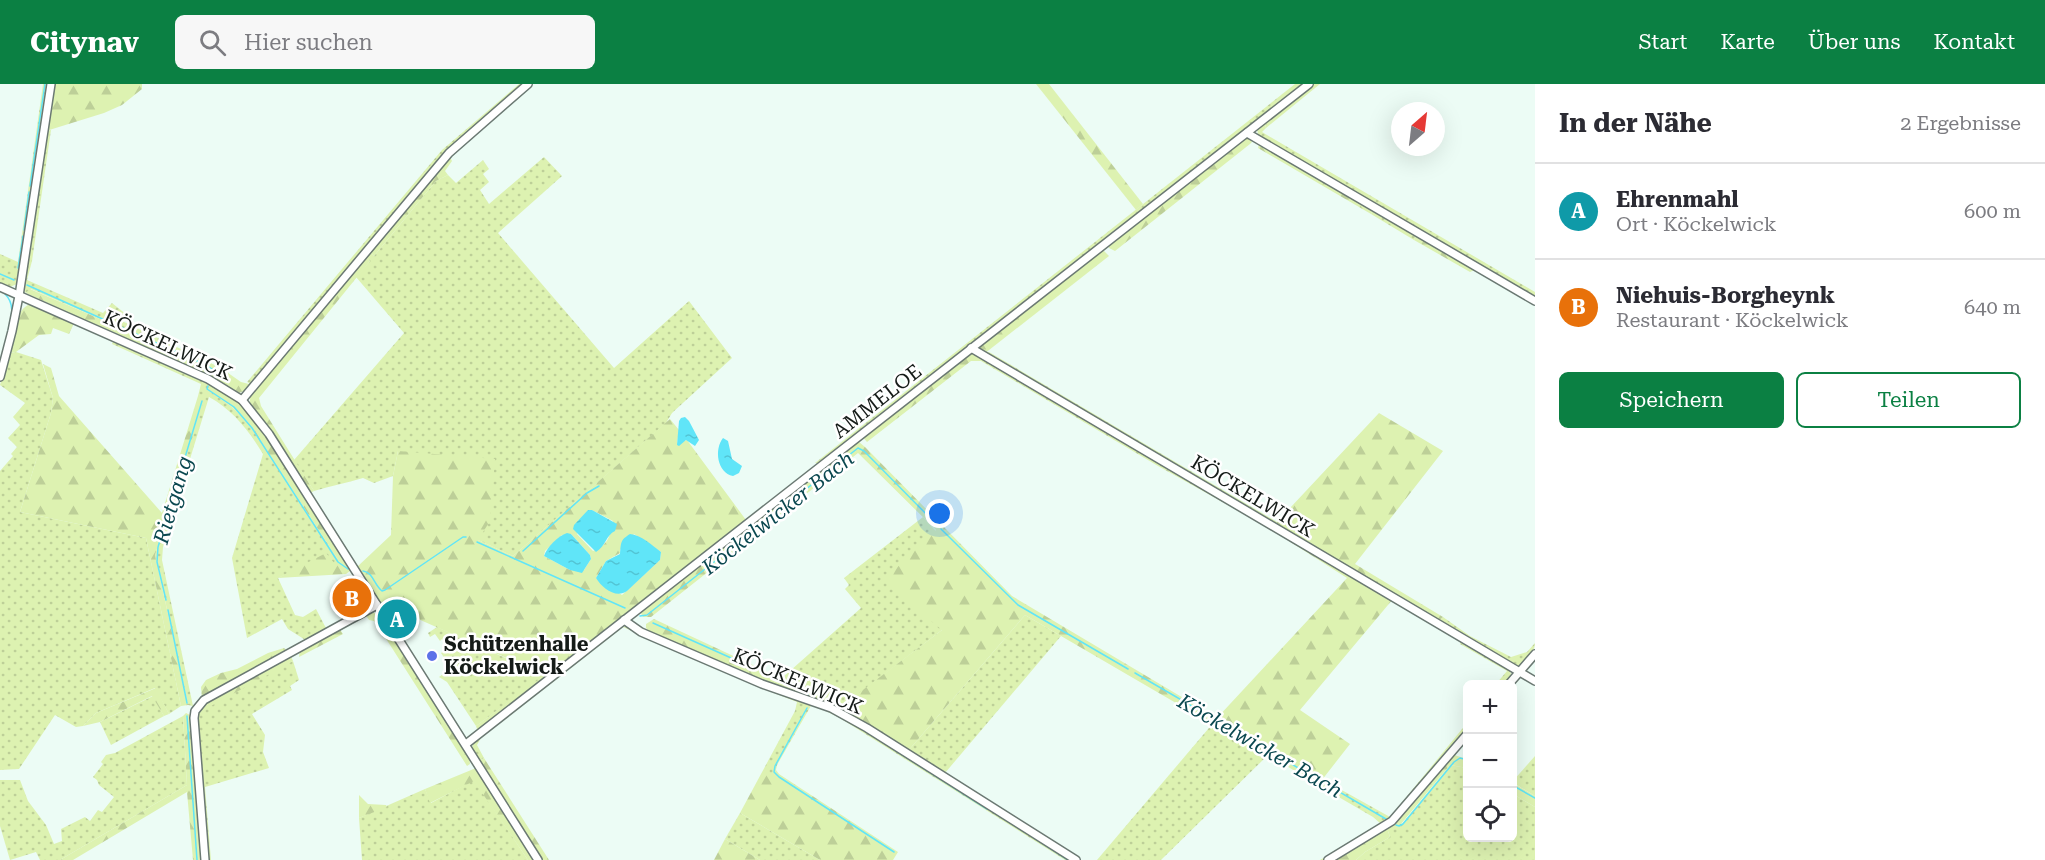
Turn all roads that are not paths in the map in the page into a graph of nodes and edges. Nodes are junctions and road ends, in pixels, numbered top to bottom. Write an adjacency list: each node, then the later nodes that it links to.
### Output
1 (51, 84): 6 (street)
2 (528, 84): 10 (street)
3 (1309, 84): 4 (street, AMMELOE)
4 (1247, 133): 7 (street); 8 (street, AMMELOE)
5 (0, 287): 6 (street, KÖCKELWICK)
6 (19, 296): 9 (street); 10 (street, KÖCKELWICK)
7 (1535, 301)
8 (970, 348): 12 (street, AMMELOE); 14 (street, KÖCKELWICK)
9 (0, 377)
10 (242, 400): 11 (street, KÖCKELWICK)
11 (377, 605): 18 (street, KÖCKELWICK); 19 (street)
12 (624, 620): 18 (street, AMMELOE); 21 (street, KÖCKELWICK)
13 (1535, 654): 14 (street)
14 (1519, 672): 15 (street); 16 (street, KÖCKELWICK)
15 (1512, 680)
16 (1535, 681)
17 (1466, 734): 22 (street)
18 (465, 744): 20 (street, KÖCKELWICK)
19 (205, 860)
20 (538, 860)
21 (1076, 860)
22 (1328, 860)

